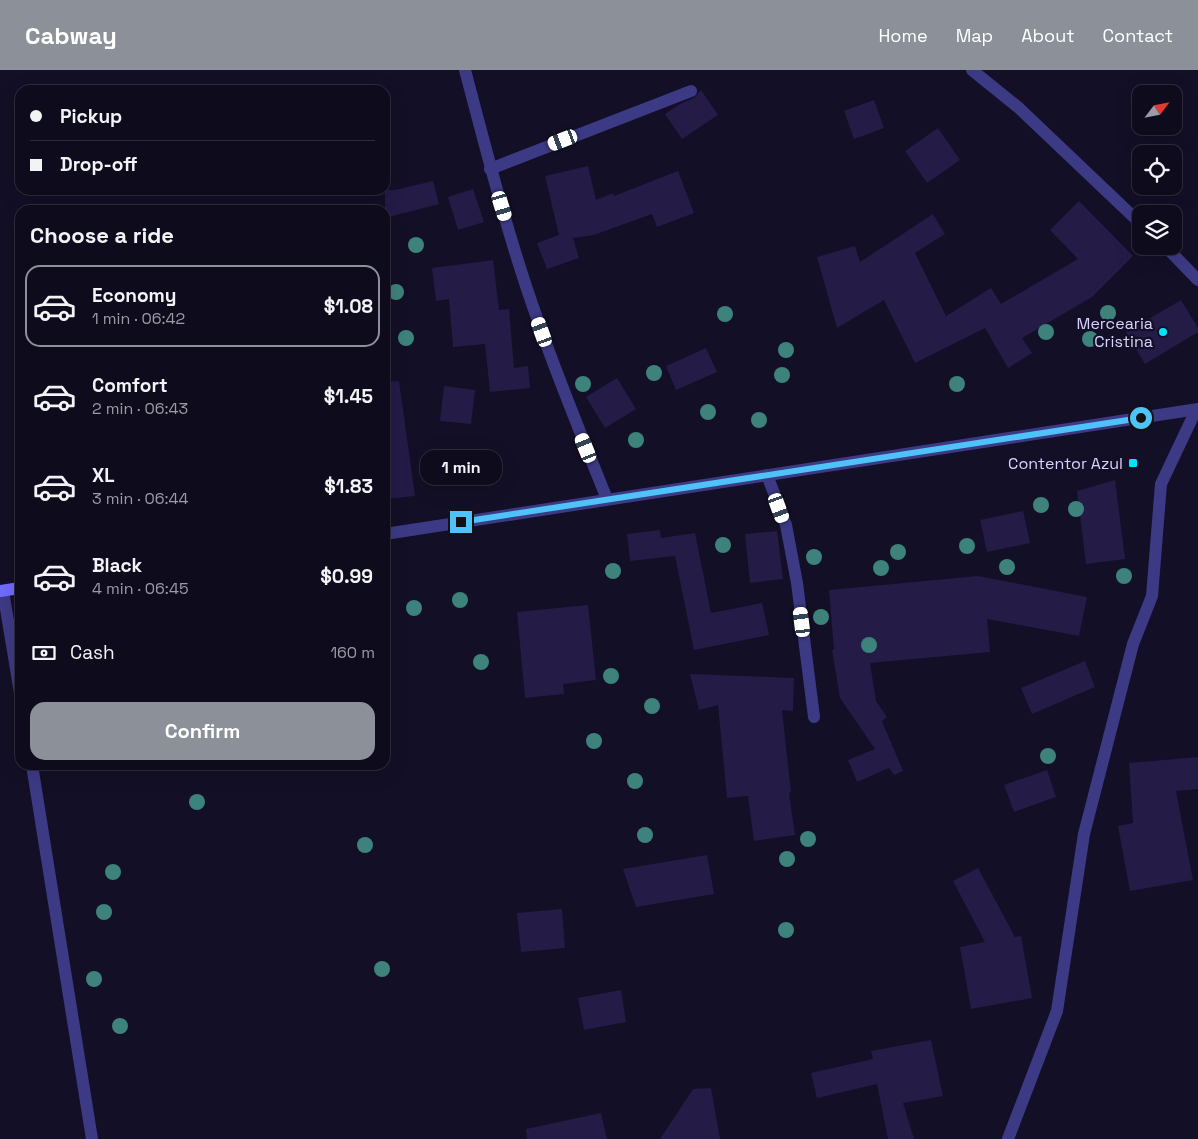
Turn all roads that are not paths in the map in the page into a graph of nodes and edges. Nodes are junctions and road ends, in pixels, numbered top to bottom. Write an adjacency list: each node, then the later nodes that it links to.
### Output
1 (465, 70): 4 (street)
2 (972, 70): 5 (street)
3 (691, 91): 4 (street)
4 (490, 168): 10 (street)
5 (1132, 215)
6 (1174, 255): 7 (street)
7 (1198, 280)
8 (1197, 409): 9 (street); 18 (street)
9 (767, 475): 10 (street); 15 (street)
10 (607, 499): 11 (street)
11 (390, 533)
12 (15, 589): 13 (main road)
13 (2, 591): 14 (street)
14 (15, 665)
15 (814, 717)
16 (33, 770): 17 (street)
17 (92, 1139)
18 (1008, 1139)

